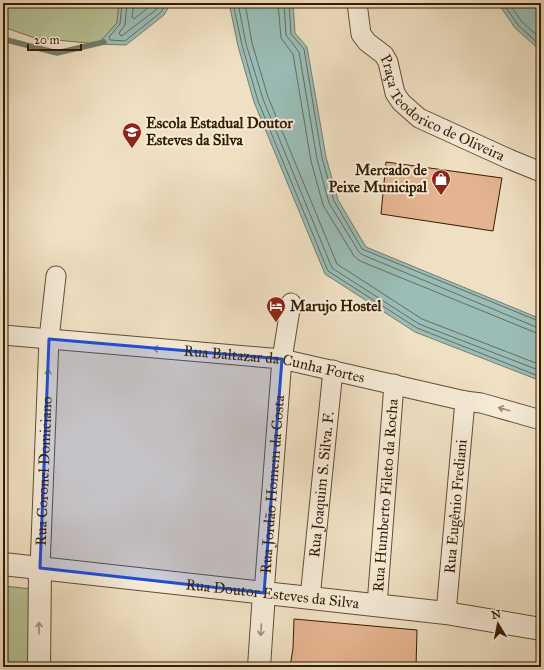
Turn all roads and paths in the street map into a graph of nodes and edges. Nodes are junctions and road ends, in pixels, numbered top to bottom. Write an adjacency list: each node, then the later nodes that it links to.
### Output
1 (357, 3): 2 (street, Praça Teodorico de Oliveira)
2 (541, 172)
3 (56, 276): 6 (street, Rua Coronel Domiciano)
4 (291, 303): 7 (street, Rua Jordão Homem da Costa)
5 (3, 335): 6 (street, Rua Baltazar da Cunha Fortes)
6 (49, 339): 7 (street, Rua Baltazar da Cunha Fortes, one-way to 6); 13 (street, Rua Coronel Domiciano, one-way to 6)
7 (282, 359): 8 (street, Rua Baltazar da Cunha Fortes); 14 (street, Rua Jordão Homem da Costa)
8 (333, 370): 9 (street, Rua Baltazar da Cunha Fortes); 15 (street, Rua Joaquim S. Silva. F.)
9 (394, 384): 10 (street, Rua Baltazar da Cunha Fortes); 16 (street, Rua Humberto Fileto da Rocha)
10 (465, 401): 11 (street, Rua Baltazar da Cunha Fortes, one-way to 10); 17 (street, Rua Eugênio Frediani)
11 (541, 420)
12 (3, 564): 13 (street, Rua Doutor Esteves da Silva)
13 (40, 568): 14 (street, Rua Doutor Esteves da Silva); 19 (street, Rua Coronel Domiciano, one-way to 13)
14 (264, 592): 15 (street, Rua Doutor Esteves da Silva); 20 (street, Rua Jordão Homem da Costa, one-way to 20)
15 (310, 598): 16 (street, Rua Doutor Esteves da Silva)
16 (377, 606): 17 (street, Rua Doutor Esteves da Silva)
17 (446, 613): 18 (street, Rua Doutor Esteves da Silva)
18 (541, 629)
19 (38, 667)
20 (258, 667)

